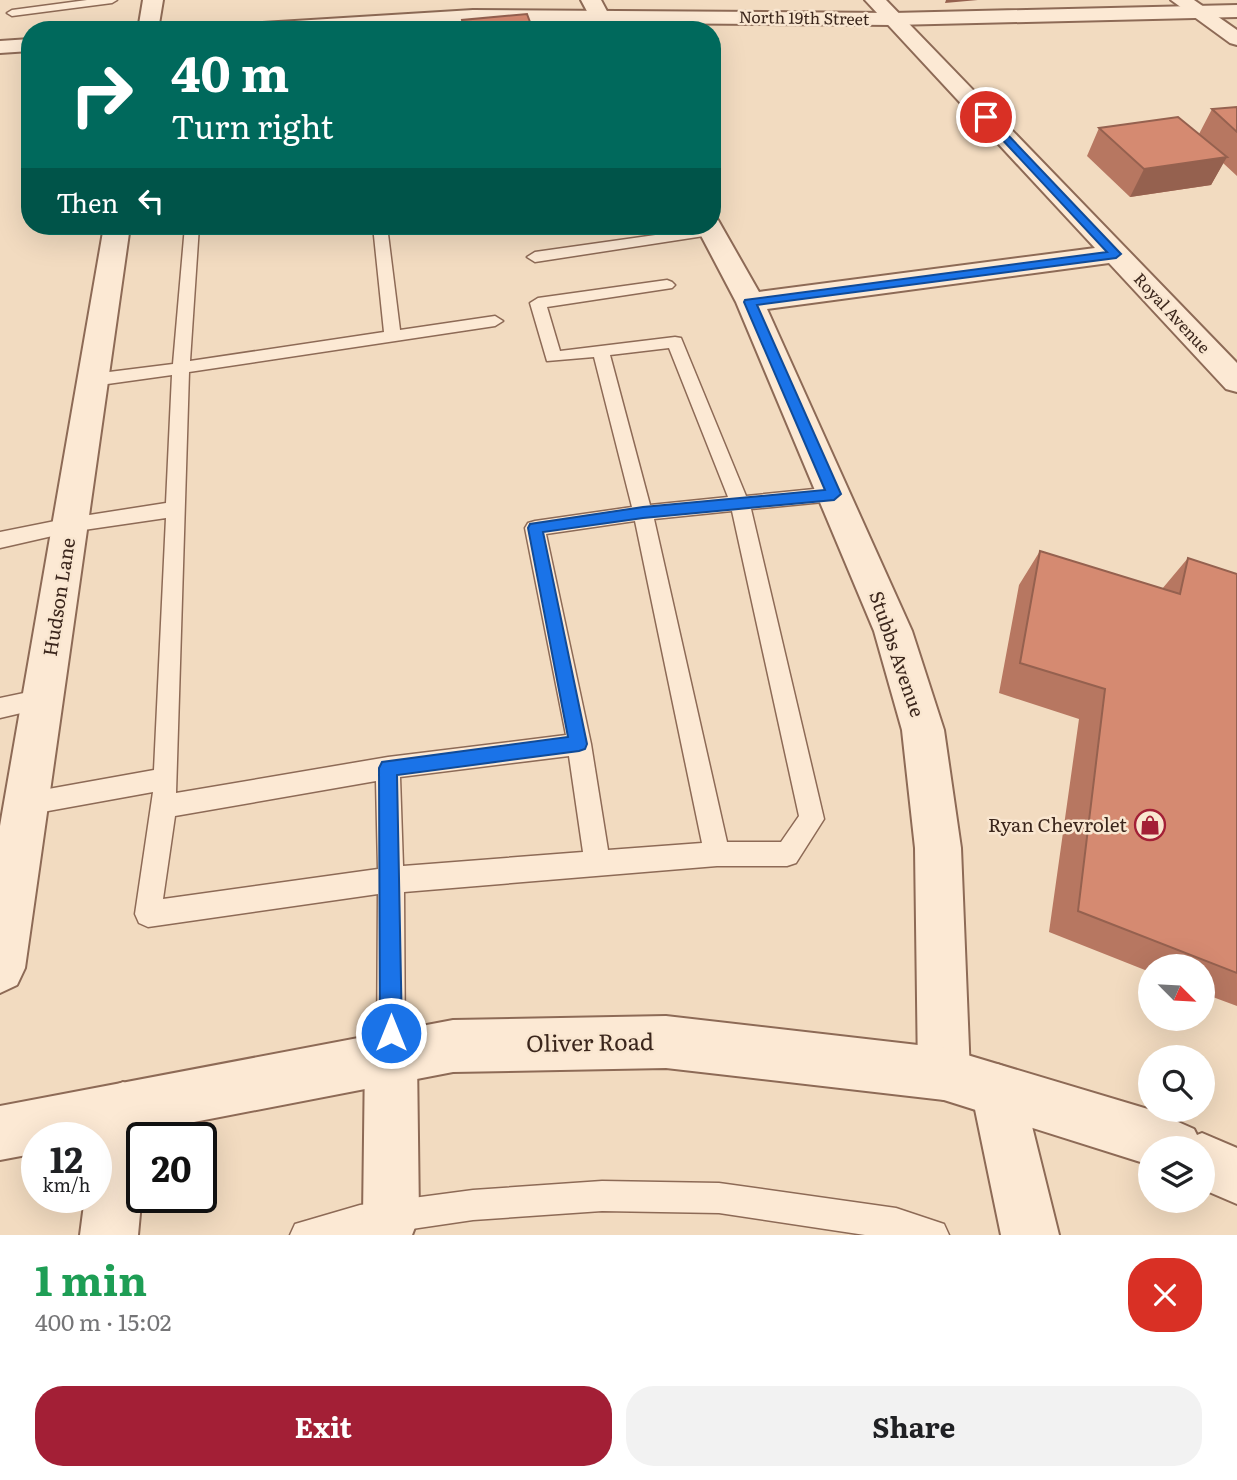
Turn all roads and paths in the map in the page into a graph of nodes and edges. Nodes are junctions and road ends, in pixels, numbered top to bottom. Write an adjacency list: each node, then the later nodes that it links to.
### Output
1 (112, 0): 5 (lane)
2 (153, 0): 11 (street)
3 (875, 0): 10 (street, Royal Avenue)
4 (1181, 0): 8 (street)
5 (93, 1): 7 (lane)
6 (1237, 11): 8 (street, North 19th Street)
7 (12, 13)
8 (1200, 14): 10 (street, North 19th Street); 13 (street)
9 (599, 15): 10 (street, North 19th Street); 12 (street, North 19th Street)
10 (893, 19): 21 (street, Royal Avenue)
11 (150, 21)
12 (386, 21)
13 (1237, 39)
14 (21, 46): 15 (street)
15 (0, 47)
16 (116, 235): 29 (street, Hudson Lane)
17 (191, 235): 28 (lane)
18 (381, 235): 26 (lane)
19 (669, 235): 22 (lane)
20 (715, 235): 24 (street, Stubbs Avenue)
21 (1116, 254): 24 (street); 30 (street, Royal Avenue)
22 (535, 257)
23 (667, 285): 27 (lane)
24 (750, 302): 31 (street, Stubbs Avenue)
25 (495, 321): 26 (lane)
26 (393, 336): 28 (lane)
27 (601, 351): 32 (lane); 34 (lane)
28 (181, 368): 29 (lane); 33 (lane)
29 (93, 380): 35 (street, Hudson Lane)
30 (1237, 382)
31 (834, 494): 32 (lane); 49 (street, Stubbs Avenue)
32 (740, 503): 34 (lane); 44 (lane)
33 (177, 509): 35 (lane); 41 (lane)
34 (643, 513): 39 (lane); 44 (lane)
35 (70, 525): 36 (lane); 37 (street, Hudson Lane)
36 (0, 540)
37 (43, 699): 38 (lane); 42 (street, Hudson Lane)
38 (0, 708)
39 (579, 744): 40 (lane); 45 (lane)
40 (388, 768): 43 (lane); 46 (lane)
41 (165, 779): 42 (lane); 43 (lane)
42 (26, 804): 47 (street, Hudson Lane)
43 (164, 806): 46 (lane)
44 (717, 854): 45 (lane)
45 (597, 862): 46 (lane)
46 (391, 880): 48 (lane)
47 (0, 968)
48 (391, 1058): 49 (street, Oliver Road); 51 (street, Oliver Road); 56 (street)
49 (944, 1074): 50 (street, Oliver Road)
50 (998, 1090): 53 (street, Oliver Road); 60 (street)
51 (123, 1110): 52 (street, Oliver Road); 57 (street)
52 (0, 1133)
53 (1148, 1136)
54 (1215, 1166): 55 (street)
55 (1237, 1177)
56 (391, 1217): 58 (lane); 59 (lane)
57 (109, 1235)
58 (306, 1235)
59 (933, 1235)
60 (1030, 1235)

